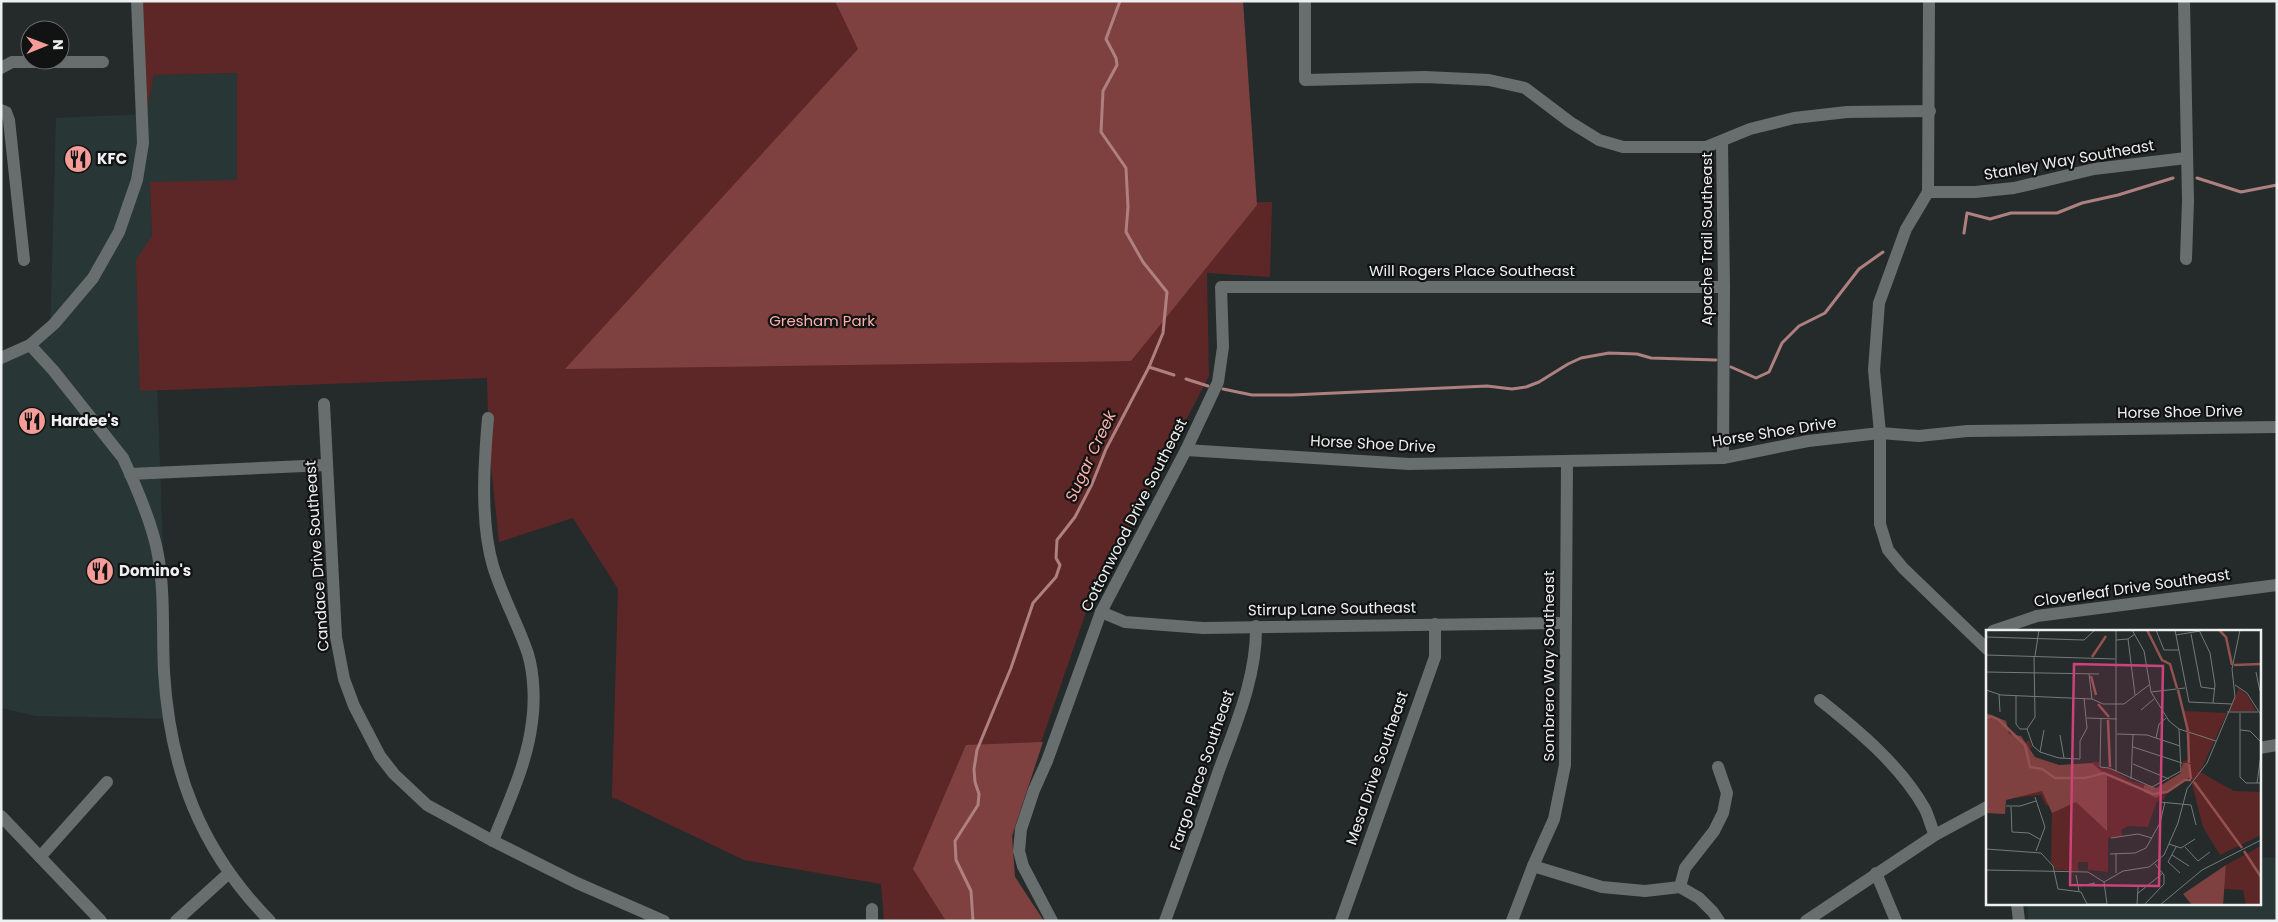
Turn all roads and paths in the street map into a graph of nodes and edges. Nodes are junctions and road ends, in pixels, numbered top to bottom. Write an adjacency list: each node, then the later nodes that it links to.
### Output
1 (137, 1): 16 (street)
2 (1305, 1): 9 (street)
3 (1929, 1): 8 (street)
4 (2184, 1): 10 (street)
5 (103, 62): 6 (street)
6 (1, 68)
7 (1, 110): 13 (street)
8 (1930, 112): 9 (street, Apache Trail Southeast); 11 (street)
9 (1722, 142): 15 (street, Apache Trail Southeast)
10 (2186, 158): 11 (street, Stanley Way Southeast); 12 (street)
11 (1928, 192): 21 (street)
12 (2186, 259)
13 (24, 260)
14 (1221, 287): 15 (street, Will Rogers Place Southeast); 22 (street, Cottonwood Drive Southeast)
15 (1724, 287): 23 (street, Apache Trail Southeast)
16 (30, 345): 17 (street); 26 (street)
17 (1, 358)
18 (324, 404): 25 (street, Candace Drive Southeast)
19 (488, 418): 44 (street)
20 (2277, 427): 21 (street, Horse Shoe Drive)
21 (1880, 433): 23 (street, Horse Shoe Drive); 34 (street)
22 (1186, 450): 24 (street, Horse Shoe Drive); 28 (street, Cottonwood Drive Southeast)
23 (1722, 458): 24 (street, Horse Shoe Drive)
24 (1567, 462): 30 (street, Sombrero Way Southeast)
25 (327, 465): 26 (street); 44 (street, Candace Drive Southeast)
26 (130, 474): 47 (street)
27 (2277, 585): 32 (street, Cloverleaf Drive Southeast)
28 (1101, 612): 31 (street, Stirrup Lane Southeast); 55 (street, Cottonwood Drive Southeast)
29 (1435, 624): 30 (street, Stirrup Lane Southeast); 31 (street, Stirrup Lane Southeast); 57 (street, Mesa Drive Southeast)
30 (1565, 624): 46 (street, Sombrero Way Southeast)
31 (1256, 626): 56 (street, Fargo Place Southeast)
32 (1997, 630)
33 (1986, 633): 34 (street)
34 (1974, 638): 35 (street)
35 (1986, 648)
36 (1820, 700): 43 (street)
37 (2277, 745): 38 (street)
38 (2260, 748)
39 (1718, 767): 49 (street)
40 (107, 782): 45 (street)
41 (1986, 807): 43 (street)
42 (1, 816): 45 (street)
43 (1935, 835): 48 (street)
44 (493, 841): 54 (street, Candace Drive Southeast)
45 (40, 856): 51 (street)
46 (1532, 866): 49 (street); 58 (street, Sombrero Way Southeast)
47 (229, 873): 52 (street); 53 (street)
48 (1876, 873): 60 (street); 61 (street)
49 (1680, 887): 59 (street)
50 (2017, 904): 62 (street)
51 (101, 921)
52 (176, 921)
53 (270, 921)
54 (664, 921)
55 (1052, 921)
56 (1165, 921)
57 (1341, 921)
58 (1512, 921)
59 (1719, 921)
60 (1806, 921)
61 (1896, 921)
62 (2019, 921)

